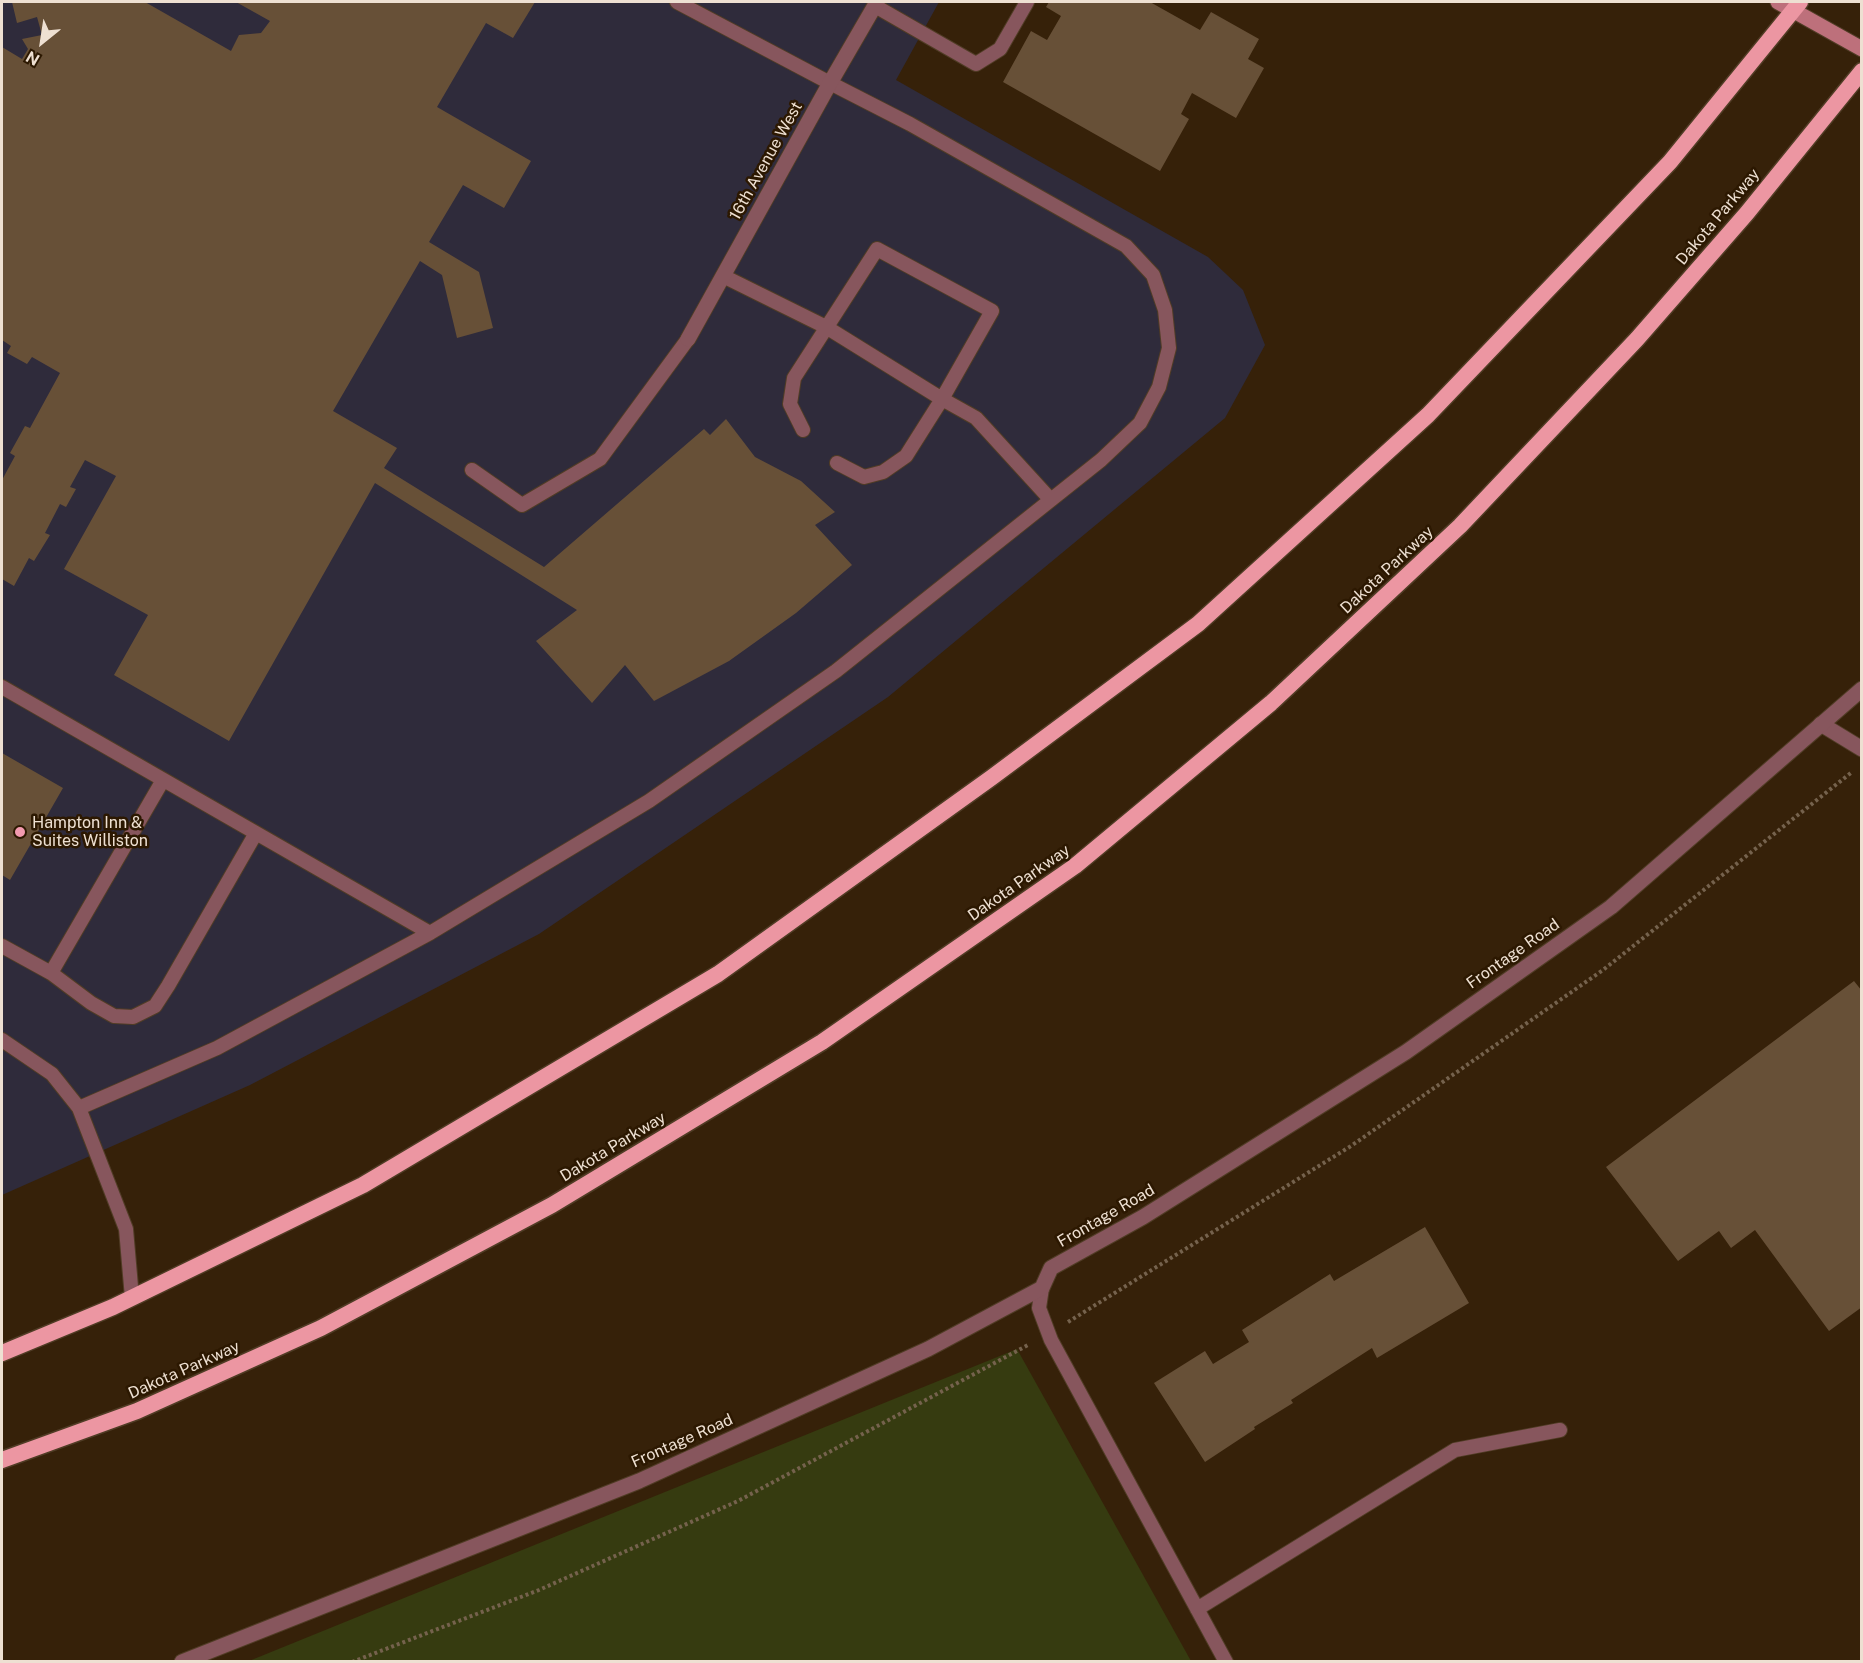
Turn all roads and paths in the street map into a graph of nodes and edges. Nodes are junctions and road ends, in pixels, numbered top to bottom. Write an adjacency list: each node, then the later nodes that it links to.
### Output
1 (677, 2): 8 (lane)
2 (1027, 2): 4 (lane)
3 (1778, 2): 5 (main road)
4 (876, 4): 8 (street, 16th Avenue West)
5 (1797, 6): 6 (main road); 30 (highway)
6 (1862, 49)
7 (1862, 71): 34 (highway, Dakota Parkway)
8 (830, 83): 9 (street, 16th Avenue West); 16 (lane)
9 (723, 276): 10 (lane); 11 (street, 16th Avenue West)
10 (826, 327): 12 (lane); 12 (lane); 13 (lane)
11 (688, 339): 15 (lane)
12 (942, 399): 14 (lane); 16 (lane)
13 (803, 430)
14 (837, 463)
15 (472, 470)
16 (1050, 499): 24 (lane)
17 (2, 687): 22 (lane)
18 (1862, 688): 19 (street, Frontage Road)
19 (1821, 724): 20 (street); 29 (street, Frontage Road)
20 (1862, 749)
21 (1852, 771): 31 (path)
22 (163, 780): 23 (lane); 26 (lane)
23 (256, 833): 24 (lane); 26 (lane)
24 (429, 933): 28 (lane)
25 (2, 946): 26 (lane)
26 (51, 973)
27 (2, 1040): 28 (lane)
28 (78, 1108): 30 (lane)
29 (1042, 1288): 31 (lane); 36 (street, Frontage Road)
30 (132, 1298): 32 (highway)
31 (1048, 1333): 35 (lane); 37 (path)
32 (2, 1353)
33 (1560, 1430): 35 (lane)
34 (2, 1460)
35 (1197, 1609): 38 (lane)
36 (182, 1662)
37 (352, 1662)
38 (1226, 1662)

